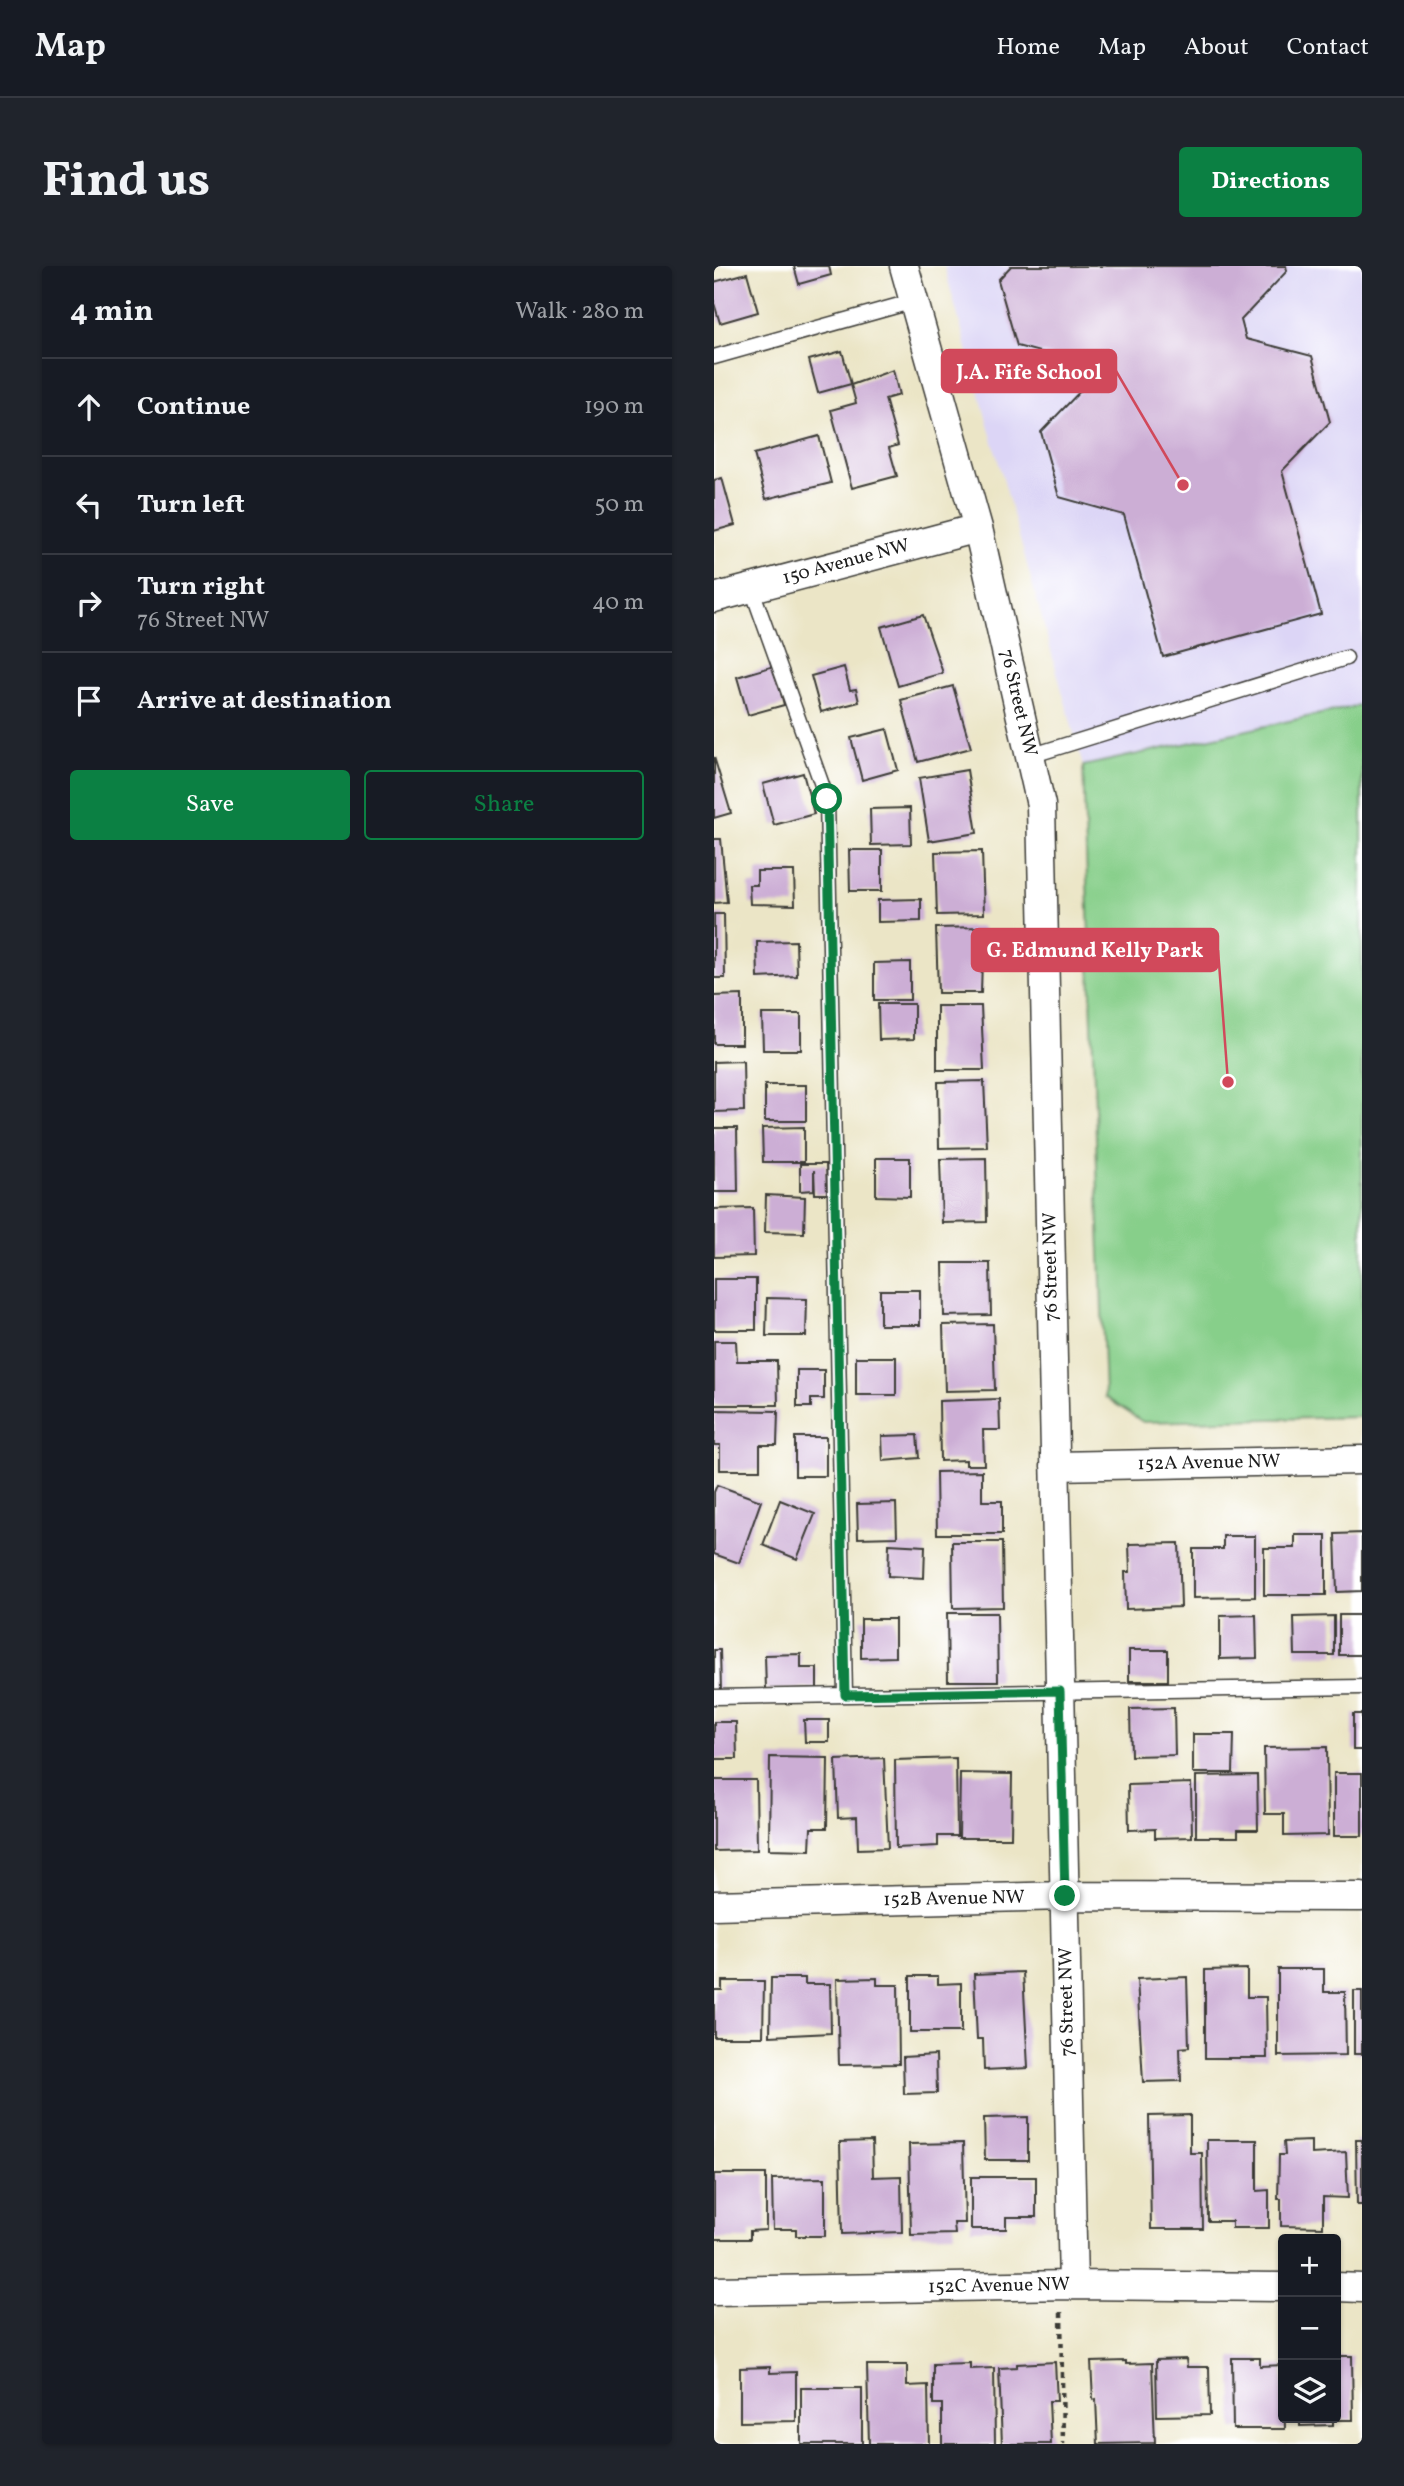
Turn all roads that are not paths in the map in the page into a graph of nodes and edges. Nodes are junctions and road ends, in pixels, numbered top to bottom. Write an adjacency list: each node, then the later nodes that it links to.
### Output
1 (904, 266): 2 (street, 76 Street NW)
2 (914, 301): 3 (lane); 4 (street, 76 Street NW)
3 (714, 357)
4 (978, 528): 5 (street, 150 Avenue NW); 8 (street, 76 Street NW)
5 (751, 587): 6 (street, 150 Avenue NW); 13 (lane)
6 (714, 598)
7 (1346, 657): 8 (lane)
8 (1030, 757): 10 (street, 76 Street NW)
9 (1362, 1460): 10 (street, 152A Avenue NW)
10 (1055, 1466): 12 (street, 76 Street NW)
11 (1362, 1687): 12 (lane)
12 (1060, 1691): 13 (lane); 15 (street, 76 Street NW)
13 (845, 1695): 14 (lane)
14 (714, 1697)
15 (1065, 1896): 16 (street, 152B Avenue NW); 17 (street, 152B Avenue NW); 18 (street, 76 Street NW)
16 (1362, 1898)
17 (714, 1905)
18 (1067, 2285): 19 (street, 152C Avenue NW); 22 (street, 152C Avenue NW)
19 (1278, 2287)
20 (1341, 2287): 21 (street)
21 (1362, 2287)
22 (714, 2291)

